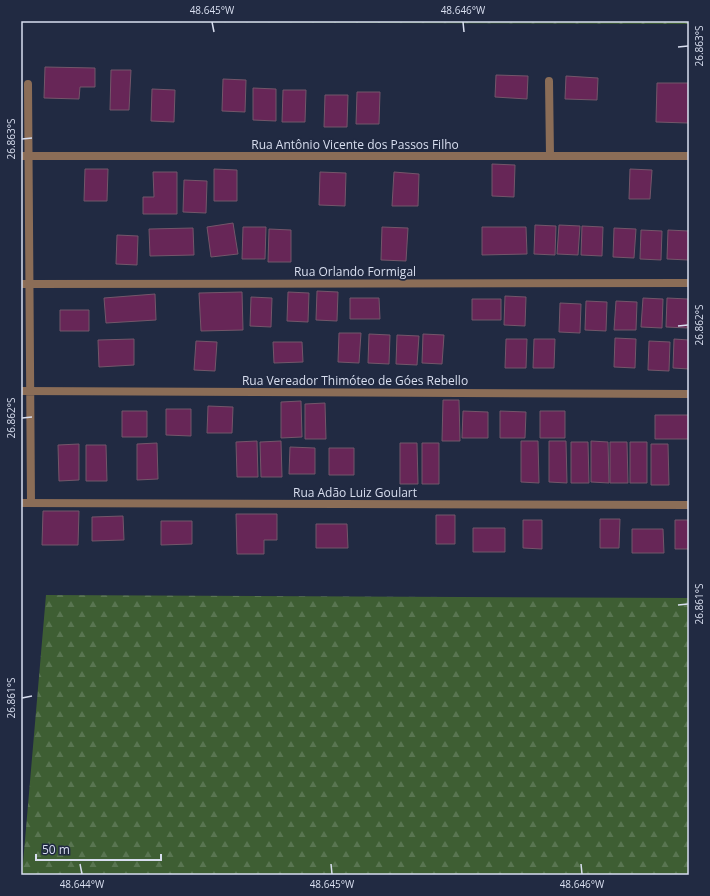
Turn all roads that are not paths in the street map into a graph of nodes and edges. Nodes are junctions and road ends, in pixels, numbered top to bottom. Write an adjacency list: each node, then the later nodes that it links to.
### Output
1 (549, 81): 4 (street)
2 (28, 84): 3 (street)
3 (25, 156): 4 (street, Rua Antônio Vicente dos Passos Filho); 7 (street)
4 (550, 156): 5 (street, Rua Antônio Vicente dos Passos Filho)
5 (689, 156)
6 (689, 283): 7 (street, Rua Orlando Formigal)
7 (25, 284): 9 (street)
8 (21, 391): 9 (street, Rua Vereador Thimóteo de Góes Rebello)
9 (30, 391): 10 (street, Rua Vereador Thimóteo de Góes Rebello); 12 (street)
10 (689, 394)
11 (21, 503): 12 (street, Rua Adão Luiz Goulart)
12 (31, 503): 13 (street, Rua Adão Luiz Goulart)
13 (689, 505)

